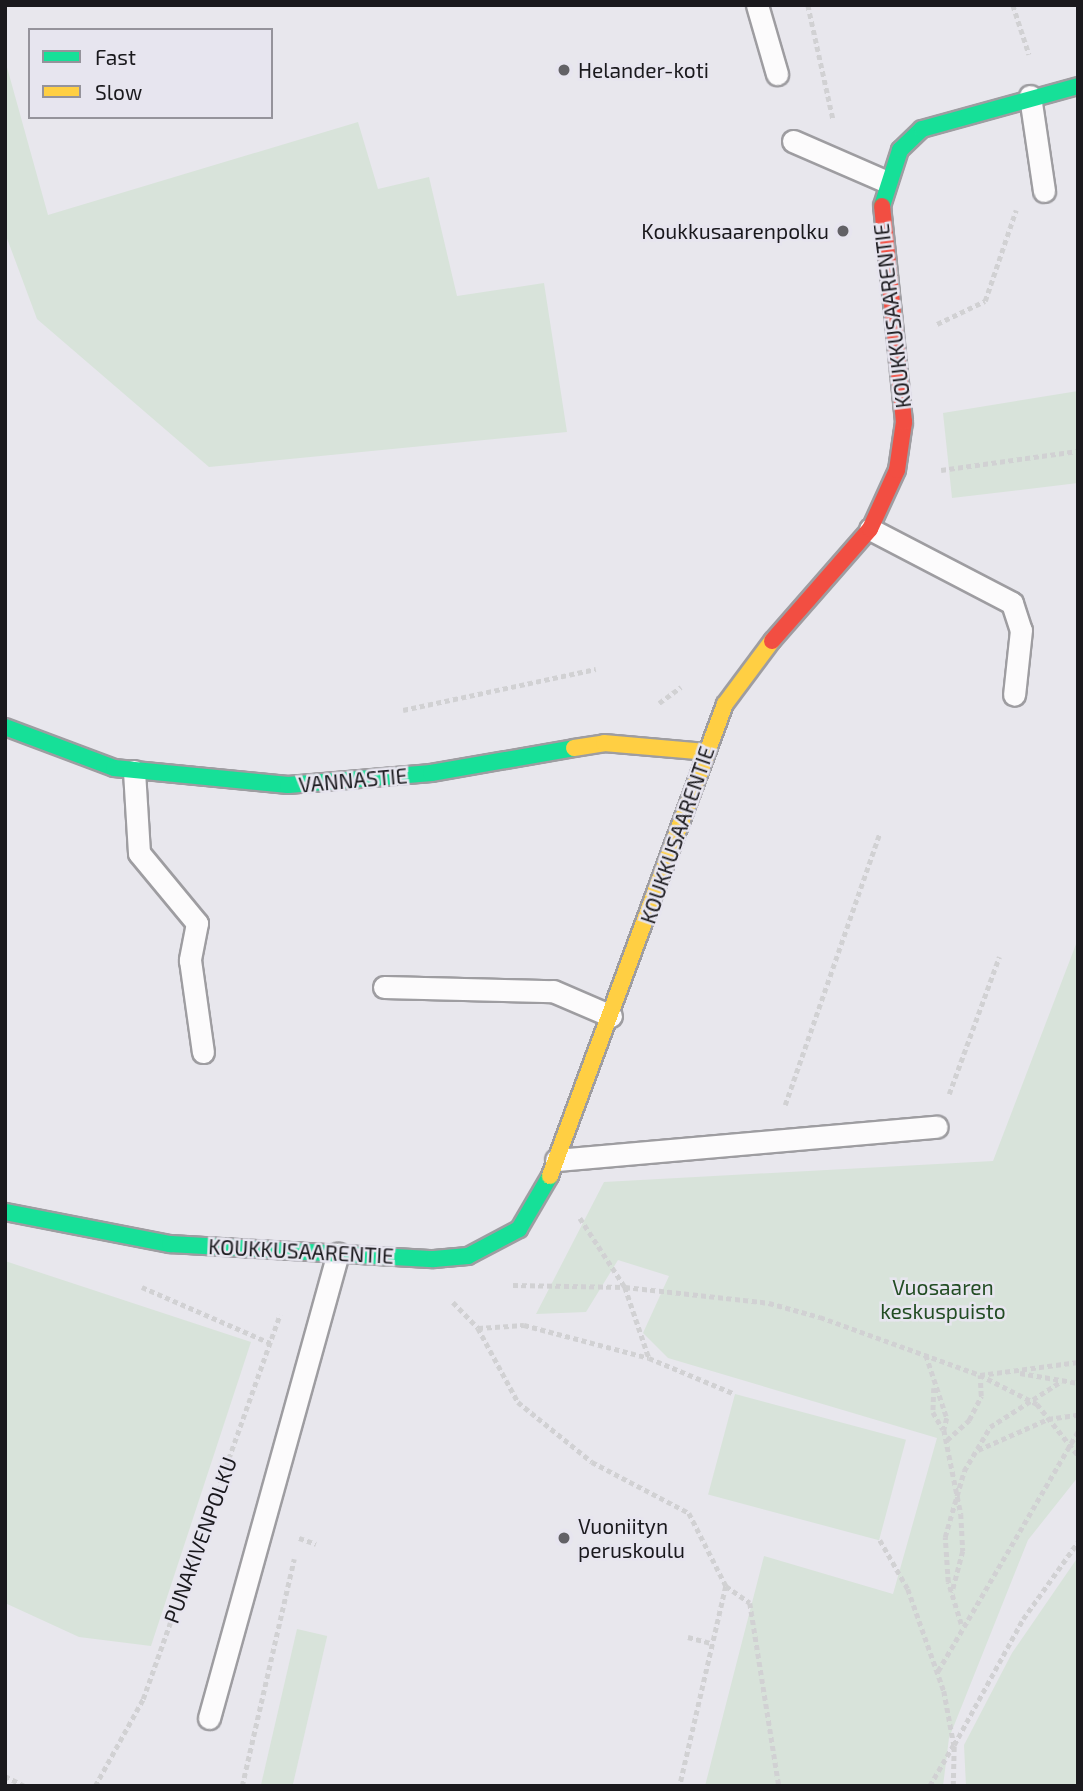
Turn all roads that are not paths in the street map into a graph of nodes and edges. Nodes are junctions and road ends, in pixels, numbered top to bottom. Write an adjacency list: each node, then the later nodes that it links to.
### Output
1 (757, 5): 2 (lane)
2 (777, 74)
3 (1078, 86): 4 (street, KOUKKUSAARENTIE)
4 (1030, 96): 6 (street, KOUKKUSAARENTIE); 7 (lane)
5 (793, 141): 6 (lane)
6 (885, 181): 8 (street, KOUKKUSAARENTIE)
7 (1044, 191)
8 (870, 529): 9 (lane); 11 (street, KOUKKUSAARENTIE)
9 (1014, 695)
10 (5, 727): 12 (street, VANNASTIE)
11 (706, 752): 12 (street, VANNASTIE); 14 (street, KOUKKUSAARENTIE)
12 (134, 771): 15 (lane)
13 (384, 987): 14 (lane)
14 (611, 1016): 17 (street, KOUKKUSAARENTIE)
15 (203, 1052)
16 (937, 1127): 17 (lane)
17 (556, 1160): 19 (street, KOUKKUSAARENTIE)
18 (5, 1212): 19 (street, KOUKKUSAARENTIE)
19 (338, 1254): 20 (lane)
20 (209, 1718)

